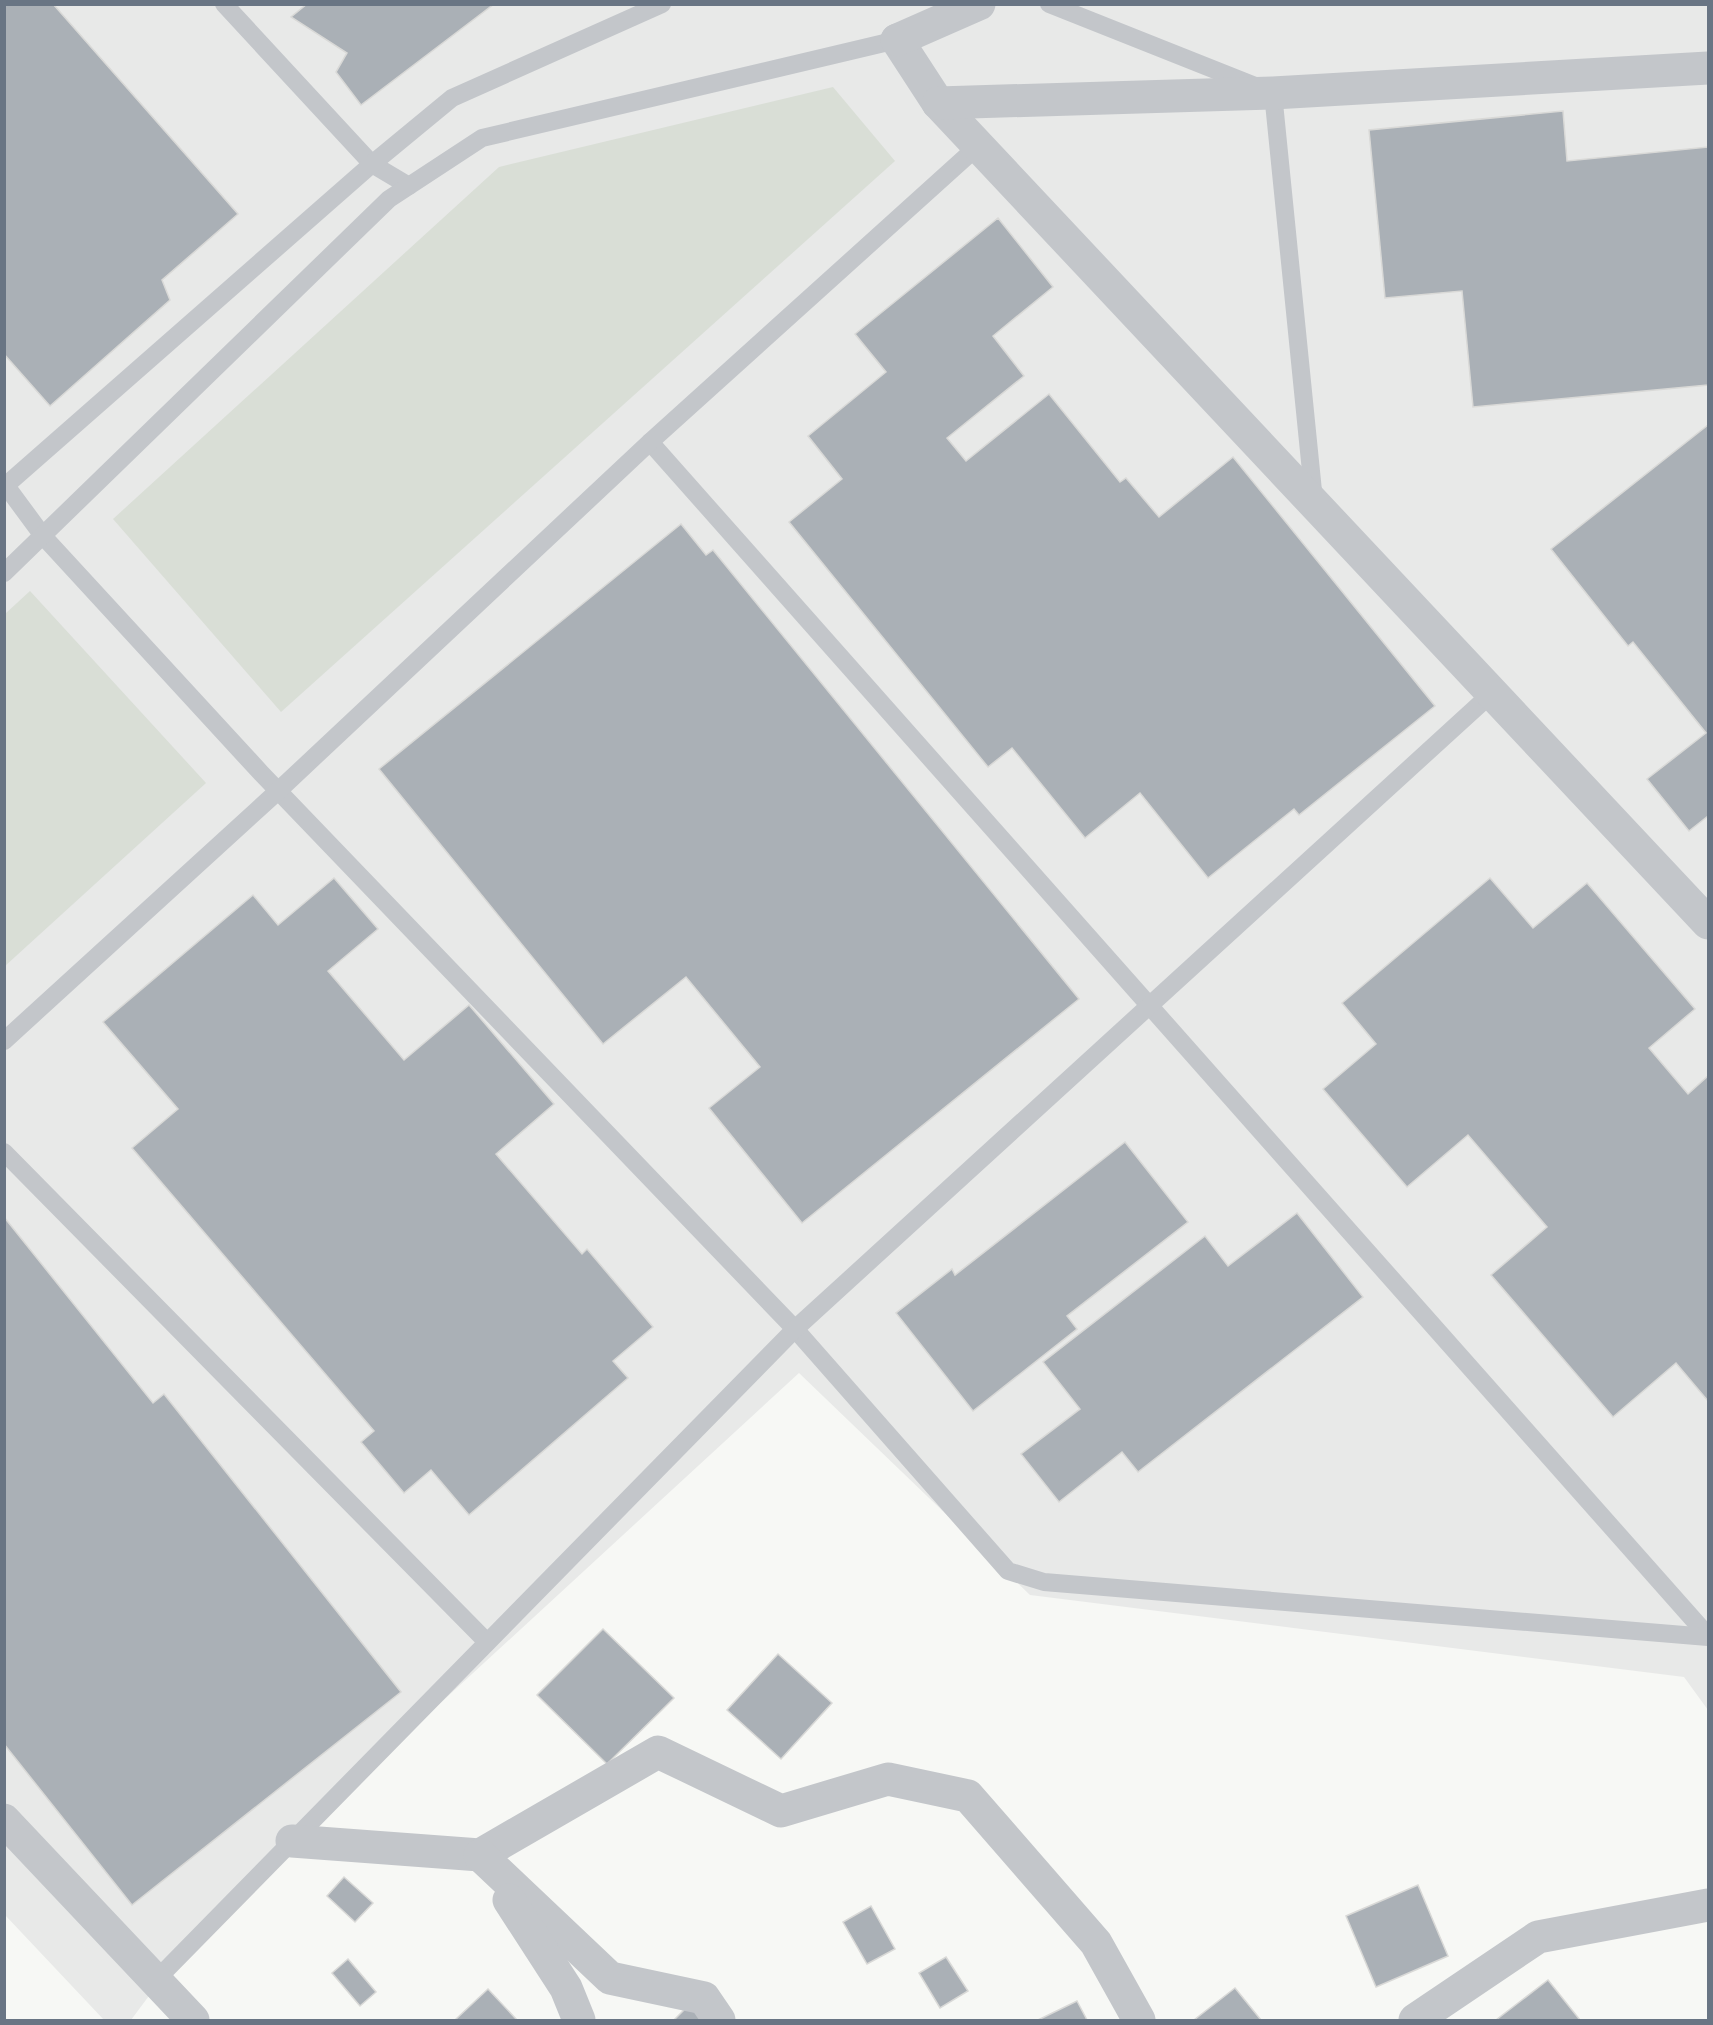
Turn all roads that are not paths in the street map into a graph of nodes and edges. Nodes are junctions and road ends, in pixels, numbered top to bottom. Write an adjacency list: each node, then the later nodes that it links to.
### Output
1 (224, 4): 10 (lane)
2 (662, 4): 10 (lane)
3 (979, 4): 5 (street)
4 (1049, 4): 7 (lane)
5 (897, 40): 8 (street); 11 (lane)
6 (1708, 68): 7 (street)
7 (1273, 93): 8 (street); 14 (lane)
8 (938, 103): 9 (street)
9 (978, 146): 12 (lane); 14 (street)
10 (372, 164): 11 (lane); 13 (lane)
11 (409, 186): 15 (lane)
12 (650, 442): 18 (lane); 20 (lane)
13 (5, 485): 15 (lane)
14 (1314, 503): 17 (street)
15 (43, 536): 16 (lane); 18 (lane)
16 (4, 573)
17 (1492, 693): 19 (street); 20 (lane)
18 (278, 791): 21 (lane); 23 (lane)
19 (1708, 923)
20 (1148, 1006): 23 (lane); 24 (lane)
21 (4, 1041)
22 (4, 1152): 25 (lane)
23 (795, 1329): 24 (lane); 25 (lane)
24 (1708, 1636)
25 (487, 1642): 27 (lane)
26 (4, 1820): 30 (street)
27 (292, 1841): 28 (street); 30 (lane)
28 (480, 1855): 32 (street); 33 (street); 34 (street)
29 (1708, 1905): 35 (street)
30 (155, 1981): 31 (street)
31 (193, 2020)
32 (579, 2020)
33 (719, 2020)
34 (1139, 2020)
35 (1415, 2020)

